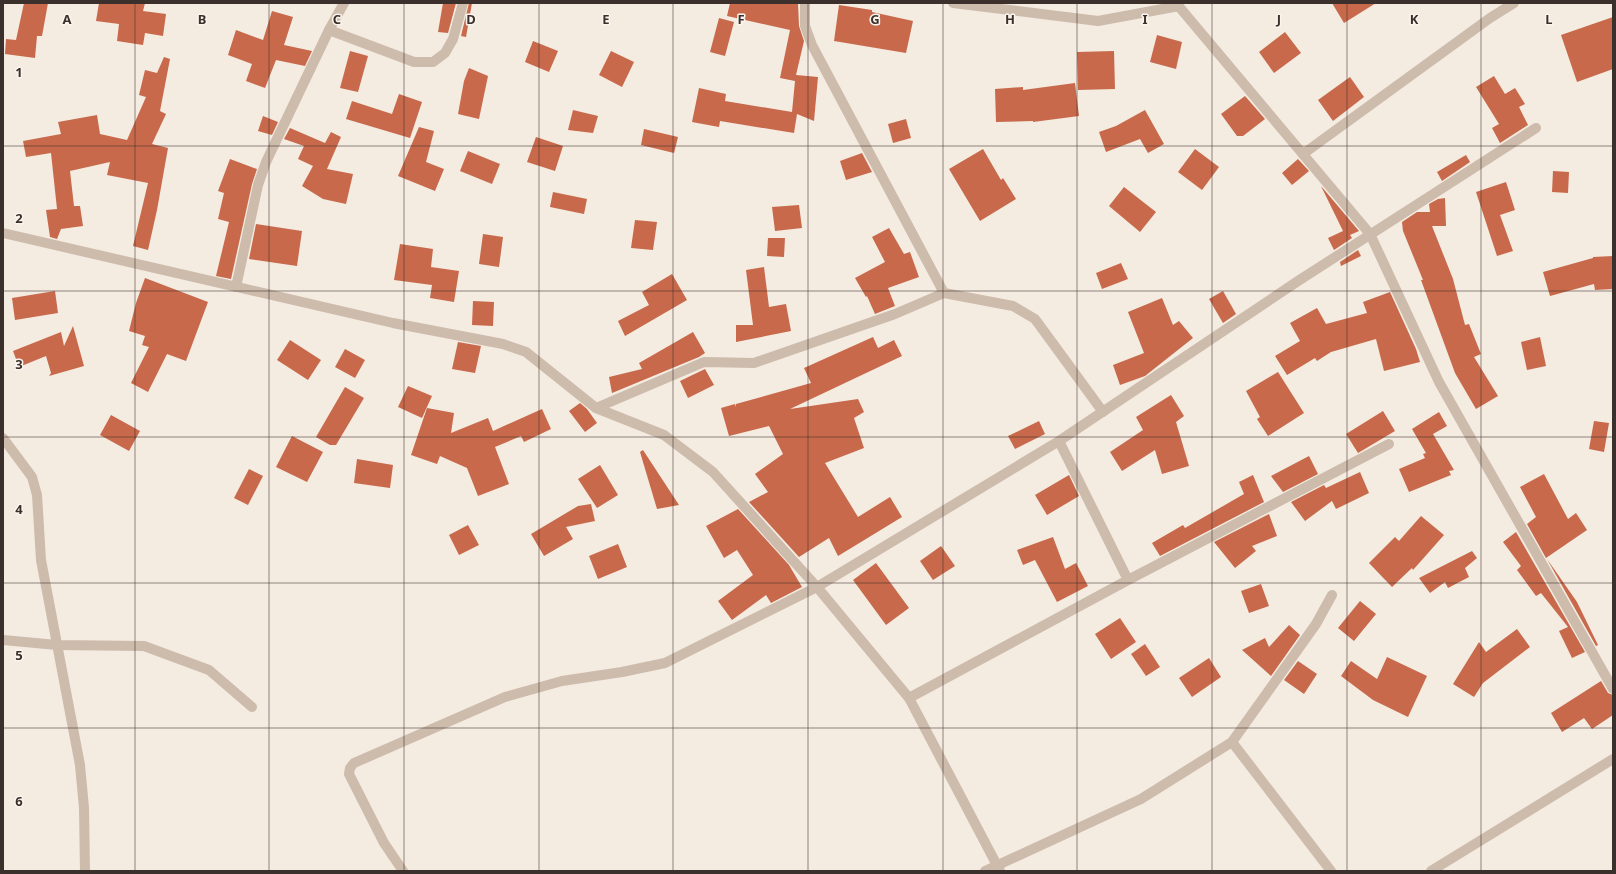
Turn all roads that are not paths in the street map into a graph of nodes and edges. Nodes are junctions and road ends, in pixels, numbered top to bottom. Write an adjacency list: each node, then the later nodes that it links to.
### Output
1 (344, 3): 7 (street)
2 (463, 3): 7 (street)
3 (805, 3): 13 (street)
4 (953, 3): 6 (street)
5 (1514, 3): 9 (street)
6 (1178, 5): 9 (street)
7 (328, 30): 12 (street)
8 (1536, 128): 11 (street)
9 (1302, 154): 11 (street)
10 (3, 233): 12 (street)
11 (1370, 234): 15 (street); 24 (street)
12 (236, 287): 14 (street)
13 (944, 293): 14 (street); 15 (street)
14 (596, 408): 20 (street)
15 (1103, 412): 17 (street)
16 (3, 438): 23 (street)
17 (1059, 441): 19 (street); 20 (street)
18 (1389, 444): 19 (street)
19 (1128, 580): 25 (street)
20 (817, 587): 25 (street); 31 (street)
21 (1332, 594): 27 (street)
22 (3, 640): 23 (street)
23 (58, 645): 26 (street); 30 (street)
24 (1613, 689)
25 (909, 698): 29 (street)
26 (252, 707)
27 (1232, 742): 29 (street); 33 (street)
28 (1613, 759): 34 (street)
29 (999, 868): 32 (street)
30 (85, 871)
31 (403, 871)
32 (985, 871)
33 (1331, 871)
34 (1431, 871)

